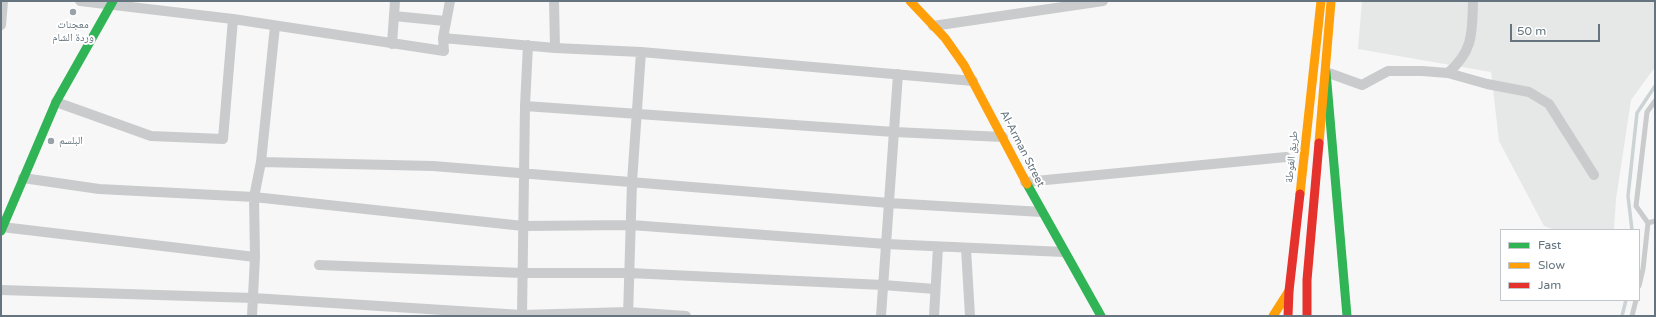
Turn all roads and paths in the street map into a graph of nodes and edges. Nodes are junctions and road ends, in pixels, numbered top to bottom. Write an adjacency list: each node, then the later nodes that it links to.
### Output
1 (3, 1): 15 (street)
2 (80, 1): 11 (street)
3 (395, 1): 12 (street)
4 (450, 1): 14 (street)
5 (554, 1): 21 (street)
6 (910, 1): 17 (main road, Al-Arman Street)
7 (1103, 1): 17 (street)
8 (1322, 1): 60 (main road, طريق الغوطة)
9 (1331, 1): 23 (main road)
10 (1473, 1): 24 (street)
11 (112, 3): 13 (street); 28 (main road)
12 (394, 16): 14 (street); 19 (street)
13 (233, 19): 16 (street); 28 (street)
14 (445, 21): 18 (street)
15 (1, 26)
16 (275, 26): 19 (street); 34 (street)
17 (933, 26): 26 (main road, Al-Arman Street)
18 (443, 38): 19 (street); 20 (street)
19 (392, 44)
20 (528, 45): 21 (street); 29 (street)
21 (555, 48): 22 (street)
22 (641, 52): 25 (street); 30 (street)
23 (1326, 72): 24 (street); 73 (main road); 74 (main road)
24 (1448, 73): 36 (street)
25 (898, 74): 26 (street); 31 (street)
26 (974, 81): 32 (main road, Al-Arman Street)
27 (1655, 101): 44 (lane)
28 (56, 102): 37 (main road)
29 (525, 106): 30 (street); 35 (street)
30 (637, 115): 31 (street); 38 (street)
31 (894, 132): 32 (street); 41 (street)
32 (1003, 137): 39 (main road, Al-Arman Street)
33 (1286, 157): 39 (street)
34 (261, 162): 35 (street); 40 (street)
35 (524, 174): 38 (street); 45 (street)
36 (1594, 175)
37 (23, 178): 40 (street); 47 (main road)
38 (632, 182): 41 (street); 46 (street)
39 (1026, 182): 42 (main road, Al-Arman Street)
40 (254, 197): 45 (street); 52 (street)
41 (889, 203): 42 (street); 48 (street)
42 (1042, 212): 51 (main road, Al-Arman Street)
43 (1655, 221): 44 (lane)
44 (1648, 223): 56 (lane)
45 (523, 226): 46 (street); 54 (street)
46 (631, 226): 48 (street); 55 (street)
47 (2, 229): 52 (street)
48 (886, 244): 49 (street); 57 (street)
49 (938, 247): 50 (street); 58 (street)
50 (966, 249): 51 (street); 69 (street)
51 (1064, 252): 70 (main road, Al-Arman Street)
52 (256, 257): 61 (street)
53 (319, 265): 54 (street)
54 (522, 273): 55 (street); 64 (street)
55 (630, 273): 57 (street); 63 (street)
56 (1640, 282)
57 (883, 285): 58 (street); 67 (street)
58 (935, 289): 68 (street)
59 (1, 290): 61 (street)
60 (1289, 291): 71 (main road); 72 (main road, طريق الغوطة)
61 (253, 298): 64 (street); 65 (street)
62 (1636, 301): 75 (lane)
63 (628, 314): 64 (street); 66 (street)
64 (522, 315)
65 (252, 316)
66 (686, 316)
67 (881, 316)
68 (934, 316)
69 (970, 316)
70 (1101, 316)
71 (1273, 316)
72 (1288, 316)
73 (1307, 316)
74 (1347, 316)
75 (1632, 316)

